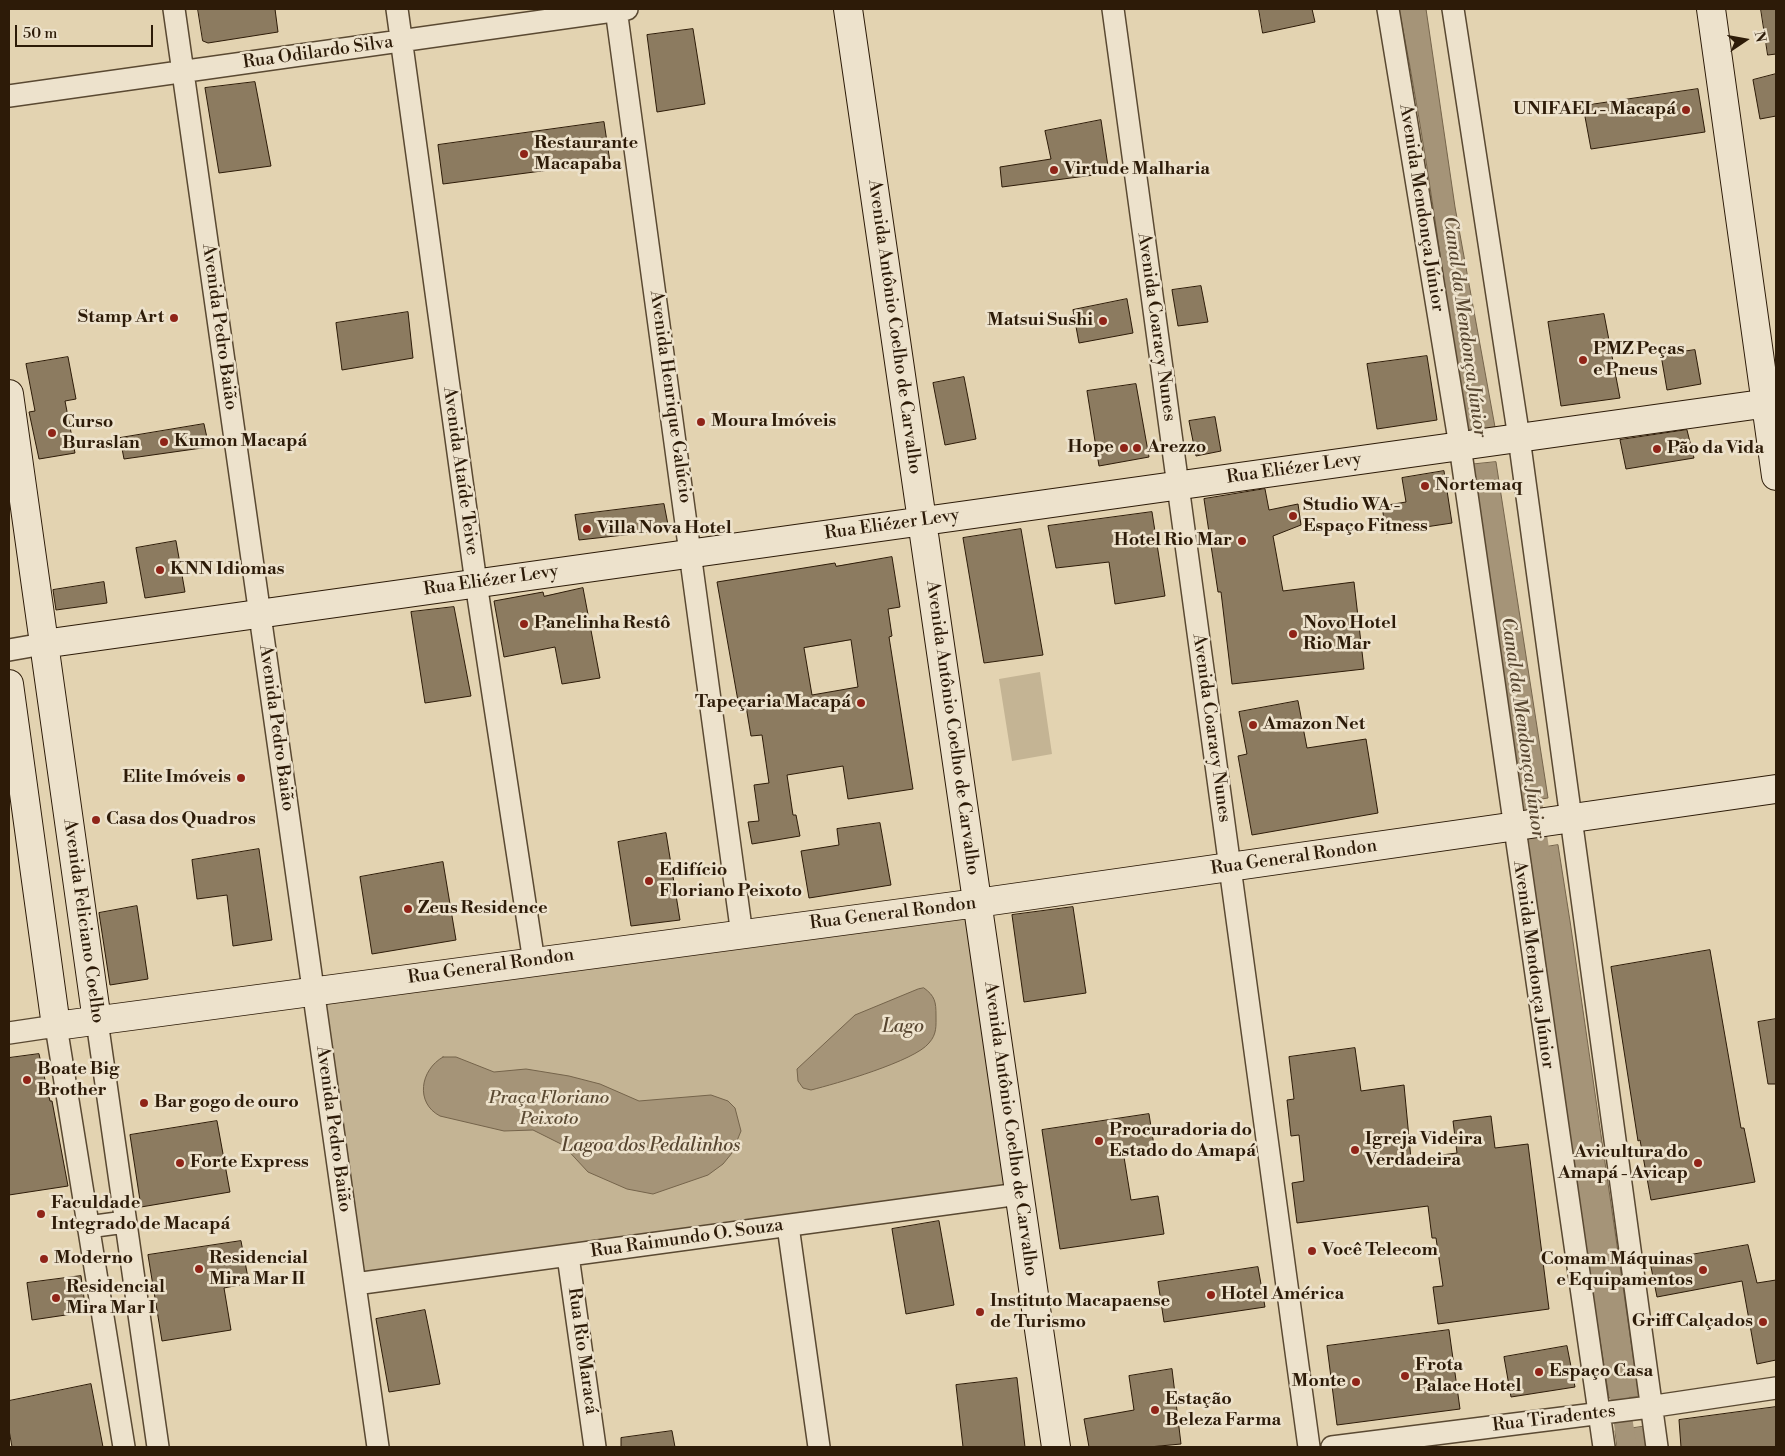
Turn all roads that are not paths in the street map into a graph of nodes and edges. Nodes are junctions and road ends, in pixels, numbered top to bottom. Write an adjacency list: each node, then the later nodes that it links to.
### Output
1 (174, 9): 10 (street, Avenida Pedro Baião)
2 (397, 9): 9 (street, Avenida Ataíde Teive)
3 (620, 9): 9 (street, Rua Odilardo Silva); 20 (street, Avenida Henrique Galúcio)
4 (848, 9): 19 (street, Avenida Antônio Coelho de Carvalho)
5 (1113, 9): 18 (street, Avenida Coaracy Nunes)
6 (1388, 9): 15 (street, Avenida Mendonça Júnior)
7 (1453, 9): 14 (street)
8 (1711, 9): 13 (street)
9 (402, 41): 10 (street, Rua Odilardo Silva); 21 (street, Avenida Ataíde Teive)
10 (183, 72): 11 (street, Rua Odilardo Silva); 22 (street, Avenida Pedro Baião)
11 (9, 96)
12 (9, 394): 16 (street, Avenida Feliciano Coelho)
13 (1771, 403): 14 (street, Rua Eliézer Levy); 17 (street)
14 (1508, 440): 15 (street, Rua Eliézer Levy); 27 (street)
15 (1464, 446): 18 (street, Rua Eliézer Levy); 28 (street, Avenida Mendonça Júnior)
16 (14, 476): 23 (street, Avenida Feliciano Coelho)
17 (1776, 476)
18 (1178, 485): 19 (street, Rua Eliézer Levy); 31 (street, Avenida Coaracy Nunes)
19 (922, 521): 20 (street, Rua Eliézer Levy); 32 (street, Avenida Antônio Coelho de Carvalho)
20 (692, 553): 21 (street, Rua Eliézer Levy); 33 (street, Avenida Henrique Galúcio)
21 (476, 583): 22 (street, Rua Eliézer Levy); 34 (street, Avenida Ataíde Teive)
22 (260, 613): 23 (street, Rua Eliézer Levy); 35 (street, Avenida Pedro Baião)
23 (43, 644): 24 (street, Rua Eliézer Levy); 29 (street, Avenida Feliciano Coelho)
24 (9, 650)
25 (9, 684): 30 (street)
26 (1776, 789): 27 (street, Rua General Rondon)
27 (1563, 818): 28 (street, Rua General Rondon); 46 (street)
28 (1518, 824): 31 (street, Rua General Rondon); 47 (street, Avenida Mendonça Júnior)
29 (71, 827): 30 (street); 36 (street, Avenida Feliciano Coelho)
30 (30, 835): 37 (street)
31 (1230, 867): 32 (street, Rua General Rondon); 54 (street, Avenida Coaracy Nunes)
32 (977, 903): 33 (street, Rua General Rondon); 39 (street, Avenida Antônio Coelho de Carvalho)
33 (742, 935): 34 (street, Rua General Rondon)
34 (534, 962): 35 (street, Rua General Rondon)
35 (314, 992): 36 (street, Rua General Rondon); 44 (street, Avenida Pedro Baião)
36 (97, 1021): 37 (street, Rua General Rondon); 40 (street, Avenida Feliciano Coelho)
37 (56, 1026): 38 (street, Rua General Rondon); 42 (street)
38 (9, 1033)
39 (1019, 1194): 41 (street, Rua Raimundo O. Souza); 53 (street, Avenida Antônio Coelho de Carvalho)
40 (126, 1222): 42 (street); 49 (street, Avenida Feliciano Coelho)
41 (788, 1226): 43 (street, Rua Raimundo O. Souza); 52 (street)
42 (88, 1227): 48 (street)
43 (568, 1256): 44 (street, Rua Raimundo O. Souza); 51 (street, Rua Rio Maracá)
44 (355, 1284): 50 (street, Avenida Pedro Baião)
45 (1776, 1388): 46 (street, Rua Tiradentes)
46 (1647, 1407): 47 (street, Rua Tiradentes); 57 (street)
47 (1604, 1412): 55 (street, Rua Tiradentes); 56 (street, Avenida Mendonça Júnior)
48 (124, 1447)
49 (158, 1447)
50 (378, 1447)
51 (595, 1447)
52 (820, 1447)
53 (1056, 1447)
54 (1309, 1447)
55 (1332, 1447)
56 (1604, 1447)
57 (1657, 1447)

